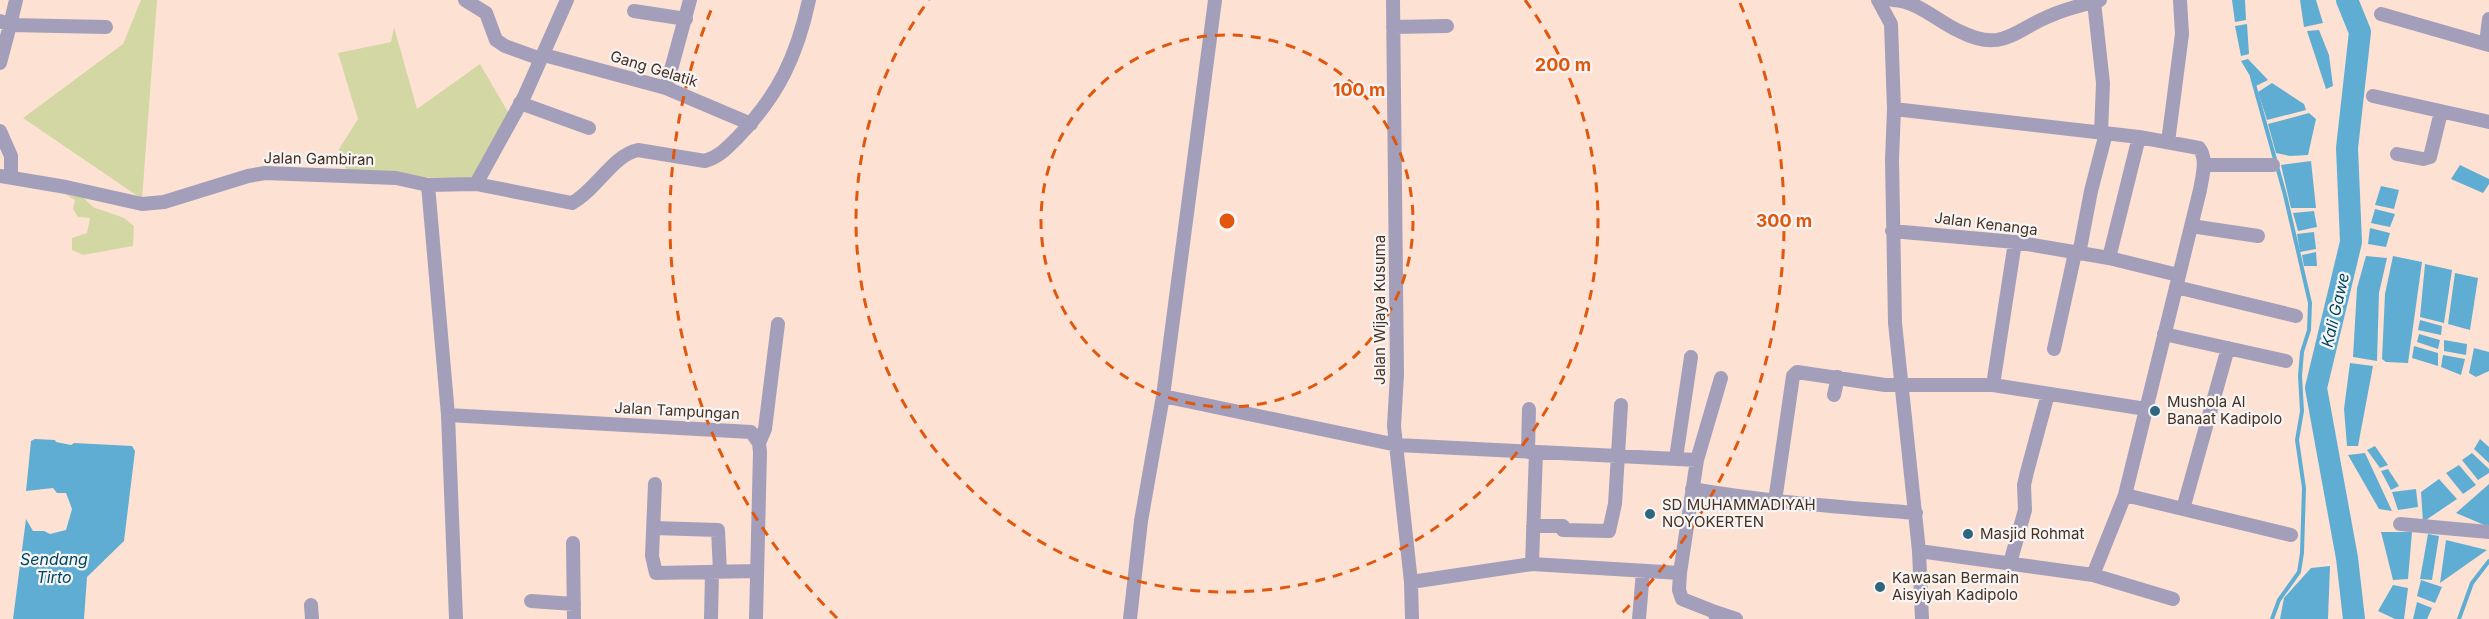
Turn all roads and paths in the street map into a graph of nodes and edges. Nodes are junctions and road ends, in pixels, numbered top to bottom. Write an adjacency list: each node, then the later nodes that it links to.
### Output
1 (16, 0): 16 (street)
2 (465, 0): 21 (street, Gang Gelatik)
3 (567, 0): 21 (street)
4 (690, 0): 14 (street)
5 (809, 0): 29 (street)
6 (1215, 0): 61 (street)
7 (1393, 0): 19 (street, Jalan Wijaya Kusuma)
8 (1878, 0): 26 (street)
9 (1893, 0): 11 (street)
10 (2180, 0): 34 (street)
11 (2097, 1): 32 (street)
12 (634, 11): 14 (street)
13 (2381, 14): 20 (street)
14 (686, 19): 23 (street)
15 (2489, 19): 20 (street)
16 (5, 23): 18 (street); 22 (street)
17 (1447, 26): 19 (street)
18 (106, 27)
19 (1394, 27): 67 (street, Jalan Wijaya Kusuma)
20 (2488, 44)
21 (542, 57): 23 (street, Gang Gelatik); 25 (street)
22 (0, 63)
23 (666, 88): 29 (street, Gang Gelatik)
24 (2373, 96): 27 (street)
25 (520, 103): 30 (street); 39 (street)
26 (1894, 109): 32 (street); 42 (street)
27 (2441, 112): 28 (street); 35 (street)
28 (2489, 122)
29 (751, 124): 39 (street, Jalan Gambiran)
30 (589, 128)
31 (0, 131): 38 (street)
32 (2104, 133): 33 (street); 45 (street)
33 (2139, 137): 34 (street); 46 (street)
34 (2168, 142): 36 (street)
35 (2397, 154)
36 (2204, 165): 37 (street); 41 (street)
37 (2273, 165)
38 (6, 176): 40 (street, Jalan Gambiran)
39 (476, 184): 40 (street, Jalan Gambiran)
40 (428, 185): 65 (street)
41 (2191, 226): 43 (street); 47 (street)
42 (1892, 231): 44 (street, Jalan Kenanga); 57 (street)
43 (2258, 236)
44 (2015, 242): 45 (street, Jalan Kenanga); 58 (street)
45 (2077, 253): 46 (street, Jalan Kenanga); 52 (street)
46 (2109, 258): 47 (street, Jalan Kenanga)
47 (2177, 281): 48 (street, Jalan Kenanga); 50 (street)
48 (2296, 316)
49 (777, 324): 66 (street)
50 (2164, 334): 51 (street); 64 (street)
51 (2228, 348): 54 (street); 76 (street)
52 (2054, 349)
53 (1691, 357): 70 (street)
54 (2286, 361)
55 (1838, 377): 57 (street); 60 (street); 75 (street)
56 (1721, 378): 71 (street)
57 (1901, 385): 58 (street); 77 (street)
58 (1994, 386): 59 (street)
59 (2048, 394): 64 (street); 85 (street)
60 (1834, 395)
61 (1163, 396): 67 (street); 103 (street)
62 (1621, 405): 69 (street)
63 (1529, 409): 68 (street)
64 (2146, 409): 74 (street)
65 (447, 415): 66 (street, Jalan Tampungan); 99 (street)
66 (759, 443): 87 (street)
67 (1397, 446): 68 (street); 92 (street, Jalan Wijaya Kusuma)
68 (1532, 452): 69 (street); 79 (street)
69 (1619, 456): 70 (street); 79 (street)
70 (1676, 458): 71 (street)
71 (1697, 460): 73 (street)
72 (656, 484): 80 (street)
73 (1692, 489): 75 (street); 90 (street)
74 (2125, 495): 76 (street); 91 (street)
75 (1775, 501): 77 (street)
76 (2183, 509): 82 (street)
77 (1916, 513): 84 (street)
78 (2400, 524): 81 (street)
79 (1533, 526): 86 (street)
80 (654, 528): 89 (street); 89 (street)
81 (2489, 532)
82 (2291, 536)
83 (573, 543): 95 (street)
84 (1919, 551): 85 (street); 107 (street)
85 (2010, 563): 91 (street)
86 (1532, 564): 88 (street); 92 (street)
87 (756, 571): 89 (street); 102 (street)
88 (1643, 571): 90 (street); 105 (street)
89 (716, 572): 101 (street)
90 (1680, 573): 97 (street)
91 (2093, 574): 93 (street)
92 (1411, 582): 104 (street, Jalan Wijaya Kusuma)
93 (2173, 598)
94 (531, 601): 95 (street)
95 (574, 604): 100 (street)
96 (311, 605): 98 (street)
97 (1715, 616): 106 (street)
98 (312, 619)
99 (456, 619)
100 (574, 619)
101 (711, 619)
102 (756, 619)
103 (1130, 619)
104 (1412, 619)
105 (1639, 619)
106 (1736, 619)
107 (1922, 619)

